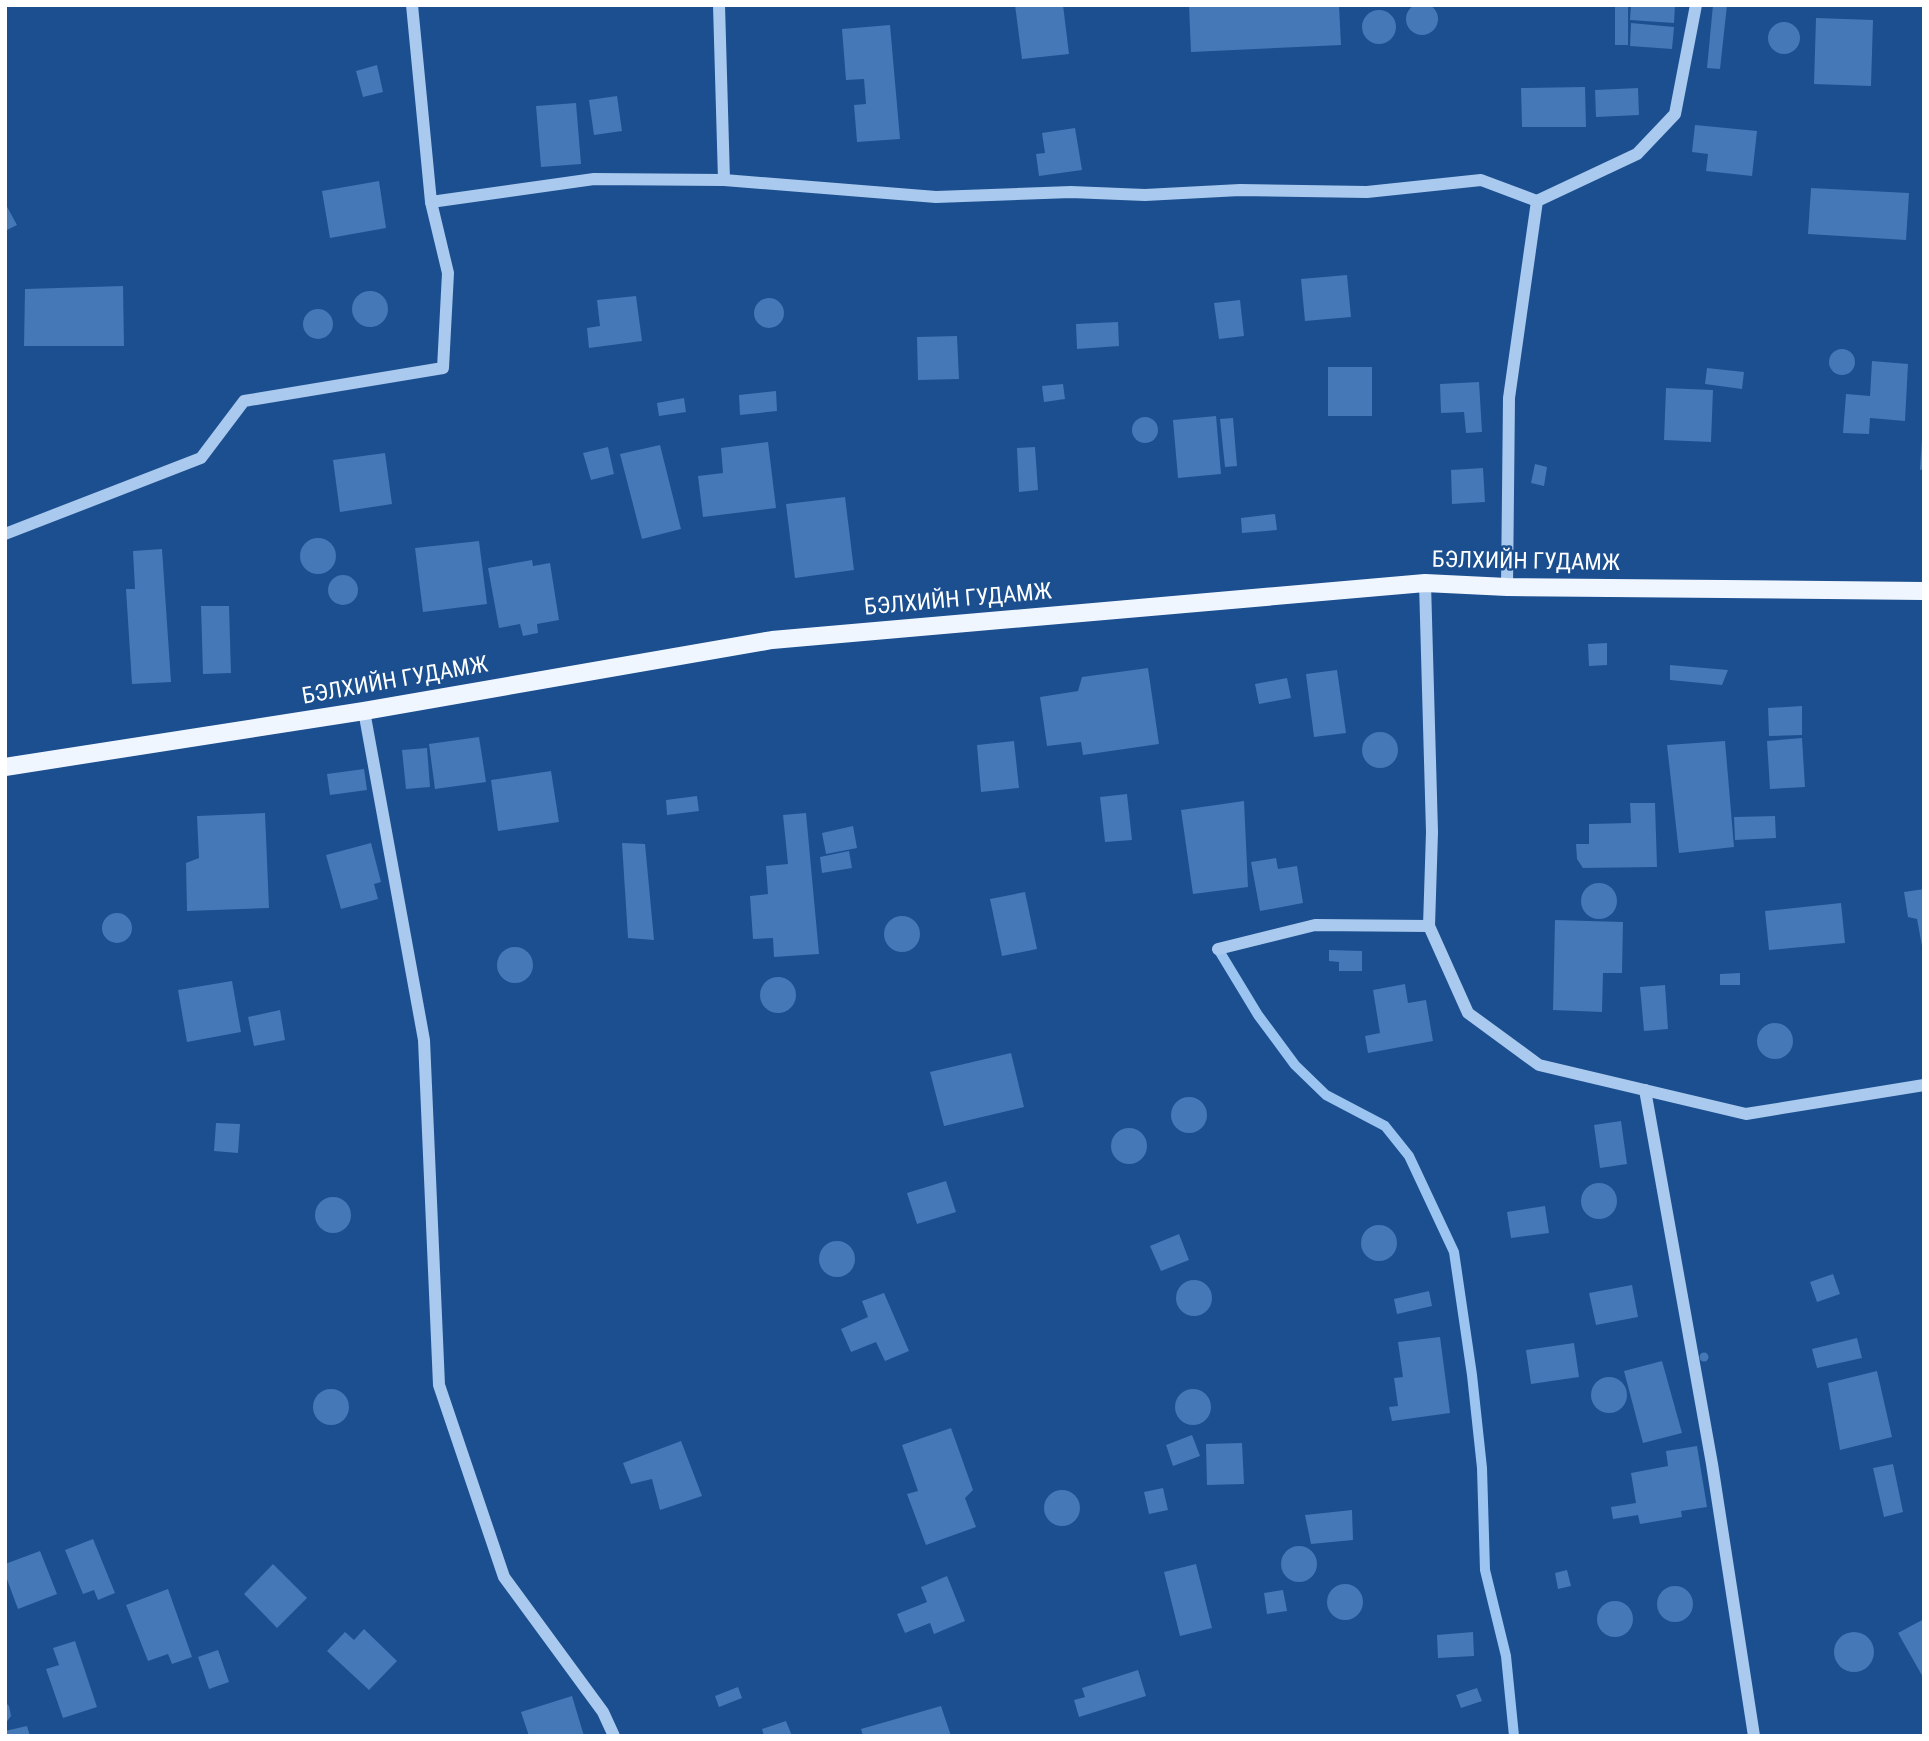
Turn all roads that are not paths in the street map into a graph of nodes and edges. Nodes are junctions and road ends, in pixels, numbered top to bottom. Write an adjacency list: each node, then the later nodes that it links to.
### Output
1 (412, 5): 6 (street)
2 (719, 5): 4 (street)
3 (1696, 5): 5 (street)
4 (724, 180): 5 (street); 6 (street)
5 (1537, 201): 9 (street)
6 (431, 202): 7 (street)
7 (5, 534)
8 (1425, 583): 9 (main road, БЭЛХИЙН ГУДАМЖ); 11 (main road, БЭЛХИЙН ГУДАМЖ); 13 (street)
9 (1507, 587): 10 (main road, БЭЛХИЙН ГУДАМЖ)
10 (1924, 591)
11 (364, 711): 12 (main road, БЭЛХИЙН ГУДАМЖ); 17 (street)
12 (5, 767)
13 (1429, 926): 14 (street); 16 (street)
14 (1218, 949)
15 (1924, 1086): 16 (street)
16 (1644, 1090): 18 (street)
17 (614, 1736)
18 (1754, 1736)

